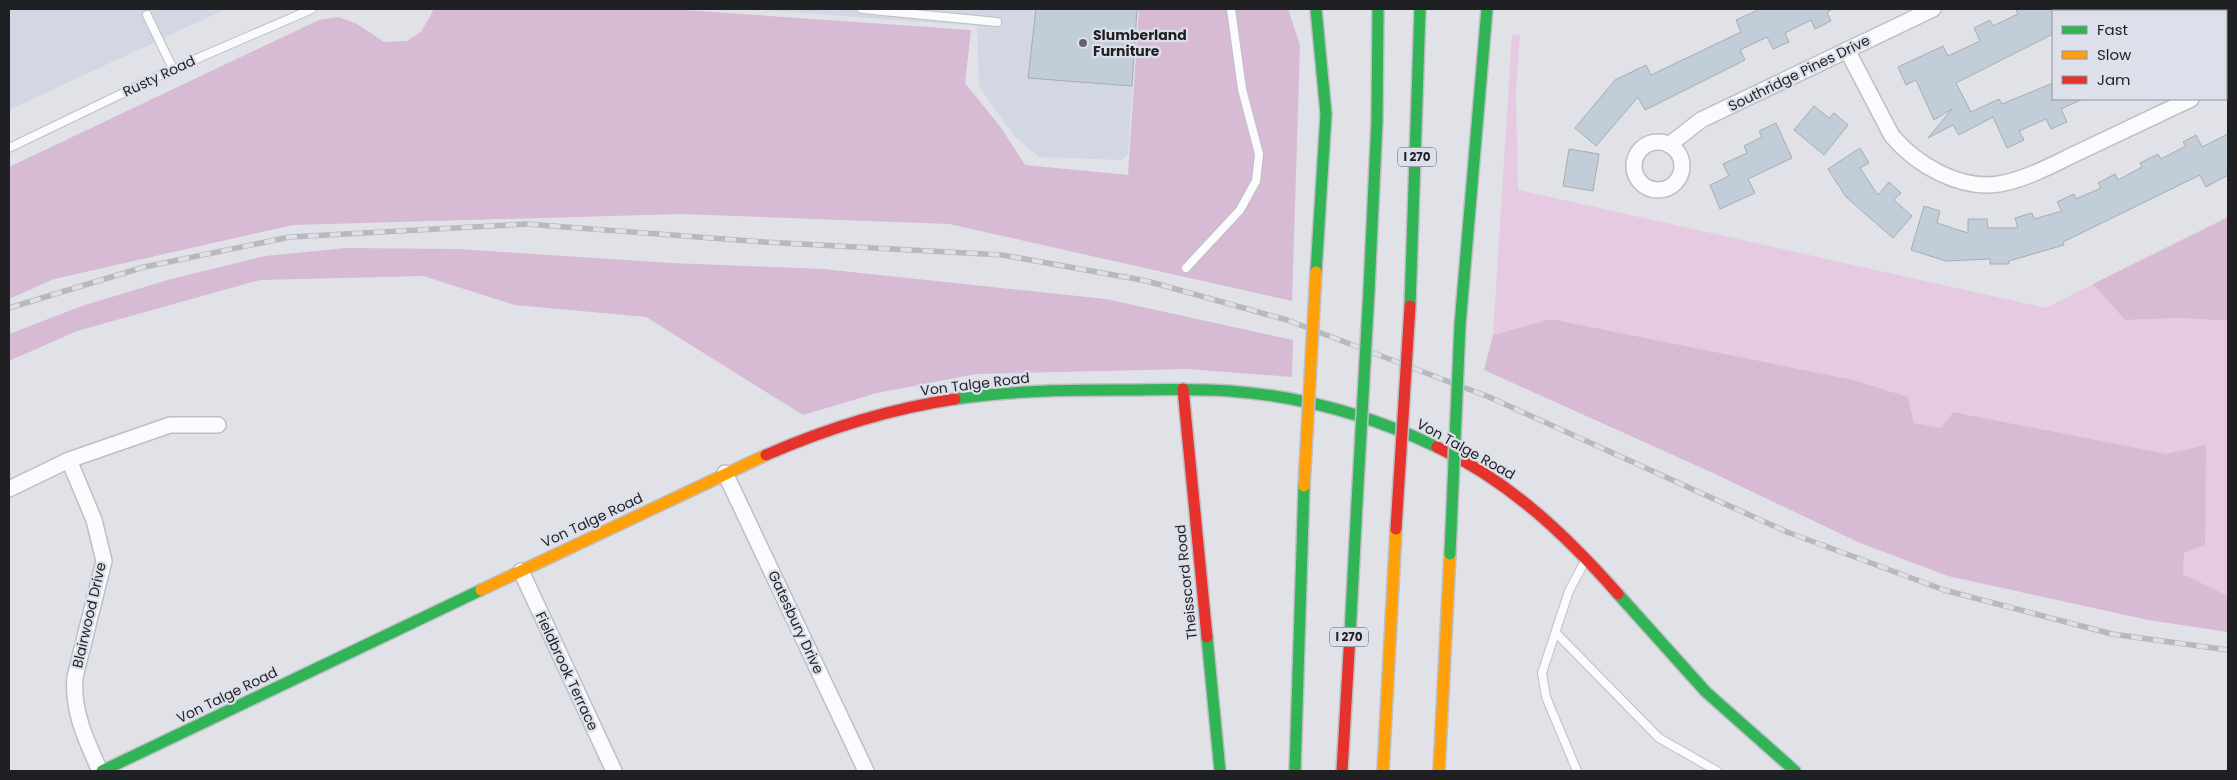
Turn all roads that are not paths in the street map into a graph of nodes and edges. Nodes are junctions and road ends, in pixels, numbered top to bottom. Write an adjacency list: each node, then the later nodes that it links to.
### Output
1 (312, 9): 14 (lane, Rusty Road)
2 (862, 9): 11 (lane)
3 (1231, 9): 20 (lane)
4 (1316, 9): 17 (main road)
5 (1378, 9): 34 (main road, I 270, bridge)
6 (1420, 9): 35 (main road, I 270, bridge)
7 (1476, 9): 15 (main road)
8 (1487, 9): 15 (main road)
9 (1934, 9): 13 (street, Southridge Pines Drive)
10 (147, 14): 14 (lane)
11 (997, 22)
12 (1306, 26): 17 (main road)
13 (1847, 50): 16 (street); 18 (street, Southridge Pines Drive)
14 (173, 69): 19 (lane, Rusty Road)
15 (1480, 82): 36 (main road, bridge)
16 (2189, 100)
17 (1326, 114): 33 (main road, bridge)
18 (1669, 144)
19 (9, 148)
20 (1186, 268)
21 (1183, 390): 24 (main road, Von Talge Road); 26 (main road, Von Talge Road); 32 (main road, Theisscord Road)
22 (218, 425): 23 (street)
23 (69, 460): 25 (street); 29 (street, Blairwood Drive)
24 (725, 473): 27 (main road, Von Talge Road); 31 (street, Gatesbury Drive)
25 (9, 489)
26 (1587, 558): 28 (lane); 39 (main road, Von Talge Road)
27 (521, 571): 29 (main road, Von Talge Road); 30 (street, Fieldbrook Terrace)
28 (1556, 633): 37 (lane); 38 (lane)
29 (101, 771)
30 (614, 771)
31 (866, 771)
32 (1220, 771)
33 (1295, 771)
34 (1342, 771)
35 (1383, 771)
36 (1439, 771)
37 (1578, 771)
38 (1717, 771)
39 (1795, 771)

